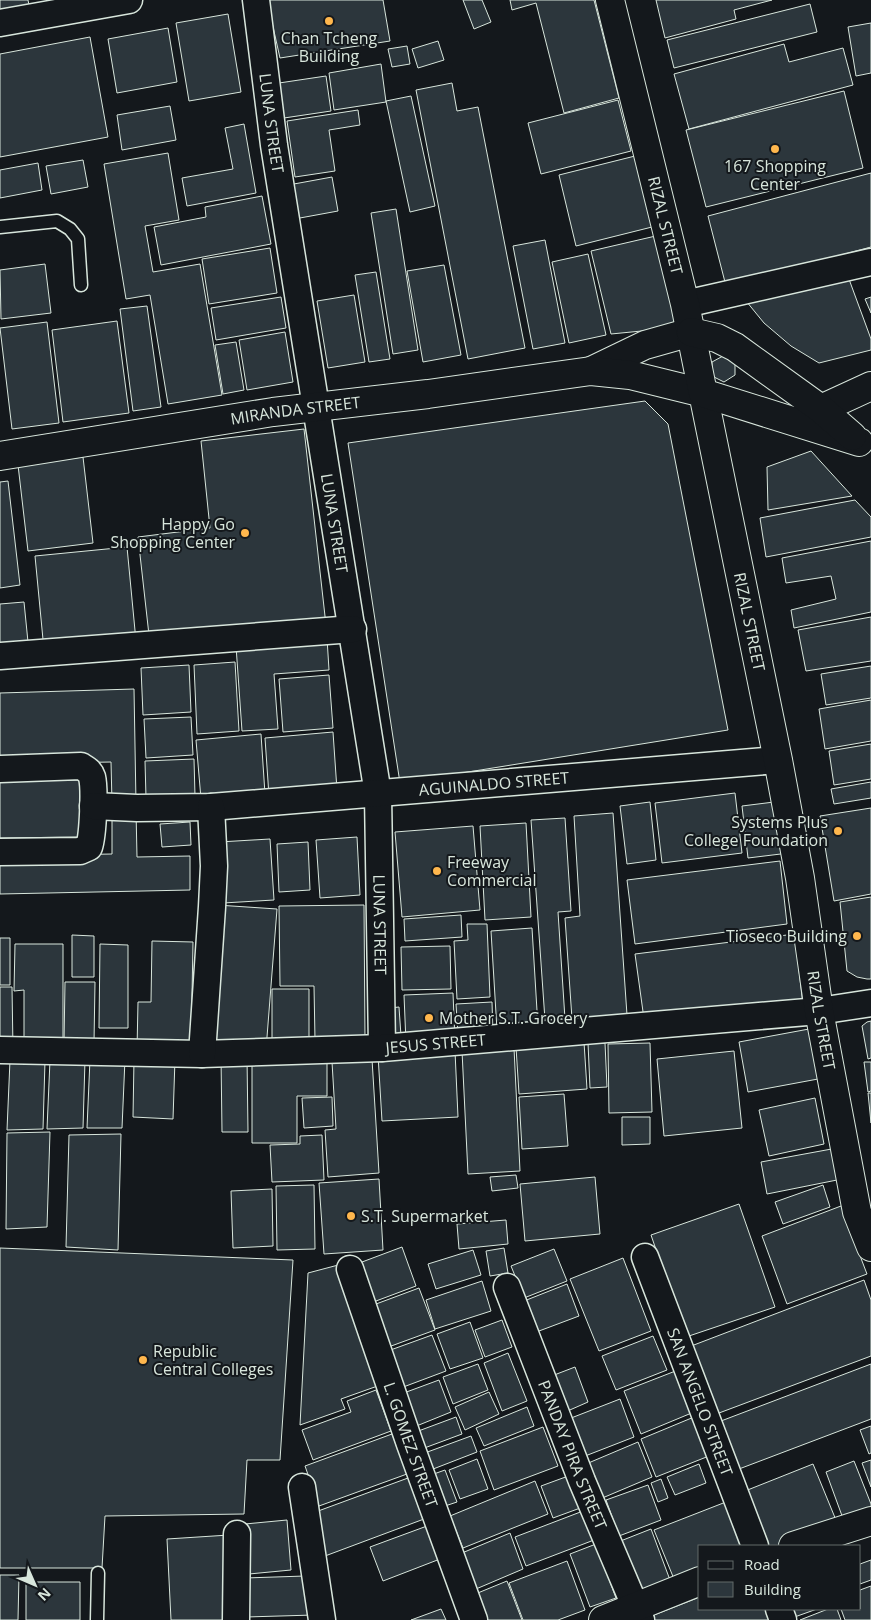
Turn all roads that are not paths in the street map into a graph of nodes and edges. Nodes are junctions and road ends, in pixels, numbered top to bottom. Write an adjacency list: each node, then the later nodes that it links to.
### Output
1 (129, 0): 4 (street)
2 (256, 0): 13 (street, LUNA STREET)
3 (610, 0): 8 (main road, RIZAL STREET)
4 (0, 23)
5 (0, 227): 7 (lane)
6 (871, 262): 8 (street)
7 (81, 285)
8 (685, 304): 9 (main road, RIZAL STREET)
9 (691, 332): 10 (main road, MIRANDA STREET); 12 (main road, RIZAL STREET); 14 (main road)
10 (591, 371): 12 (main road, MIRANDA STREET); 13 (main road, MIRANDA STREET)
11 (871, 386): 14 (main road)
12 (703, 393): 15 (main road, MIRANDA STREET); 20 (main road, RIZAL STREET)
13 (315, 408): 17 (main road, MIRANDA STREET); 18 (street, LUNA STREET)
14 (821, 409): 15 (main road); 16 (main road)
15 (795, 423): 16 (main road, MIRANDA STREET)
16 (865, 447)
17 (0, 456)
18 (353, 629): 19 (street); 22 (street, LUNA STREET)
19 (0, 656)
20 (778, 760): 22 (street, AGUINALDO STREET); 27 (main road, RIZAL STREET)
21 (0, 769): 23 (street)
22 (378, 794): 24 (street, AGUINALDO STREET); 28 (street, LUNA STREET)
23 (93, 806): 24 (street, AGUINALDO STREET); 25 (street)
24 (211, 807): 30 (street)
25 (0, 852)
26 (871, 1003): 27 (street, JESUS STREET)
27 (818, 1010): 28 (street, JESUS STREET); 31 (main road, RIZAL STREET)
28 (382, 1048): 30 (street, JESUS STREET)
29 (0, 1050): 30 (street, JESUS STREET)
30 (202, 1054)
31 (871, 1247)
32 (644, 1257): 38 (street, SAN ANGELO STREET)
33 (350, 1269): 46 (street, L. GOMEZ STREET)
34 (507, 1288): 42 (street, PANDAY PIRA STREET)
35 (302, 1487): 45 (street)
36 (871, 1521): 39 (main road)
37 (237, 1534): 44 (street)
38 (755, 1545)
39 (796, 1545)
40 (98, 1573): 43 (lane)
41 (698, 1581): 42 (main road)
42 (638, 1613): 47 (main road)
43 (97, 1620)
44 (236, 1620)
45 (322, 1620)
46 (474, 1620)
47 (603, 1620)

